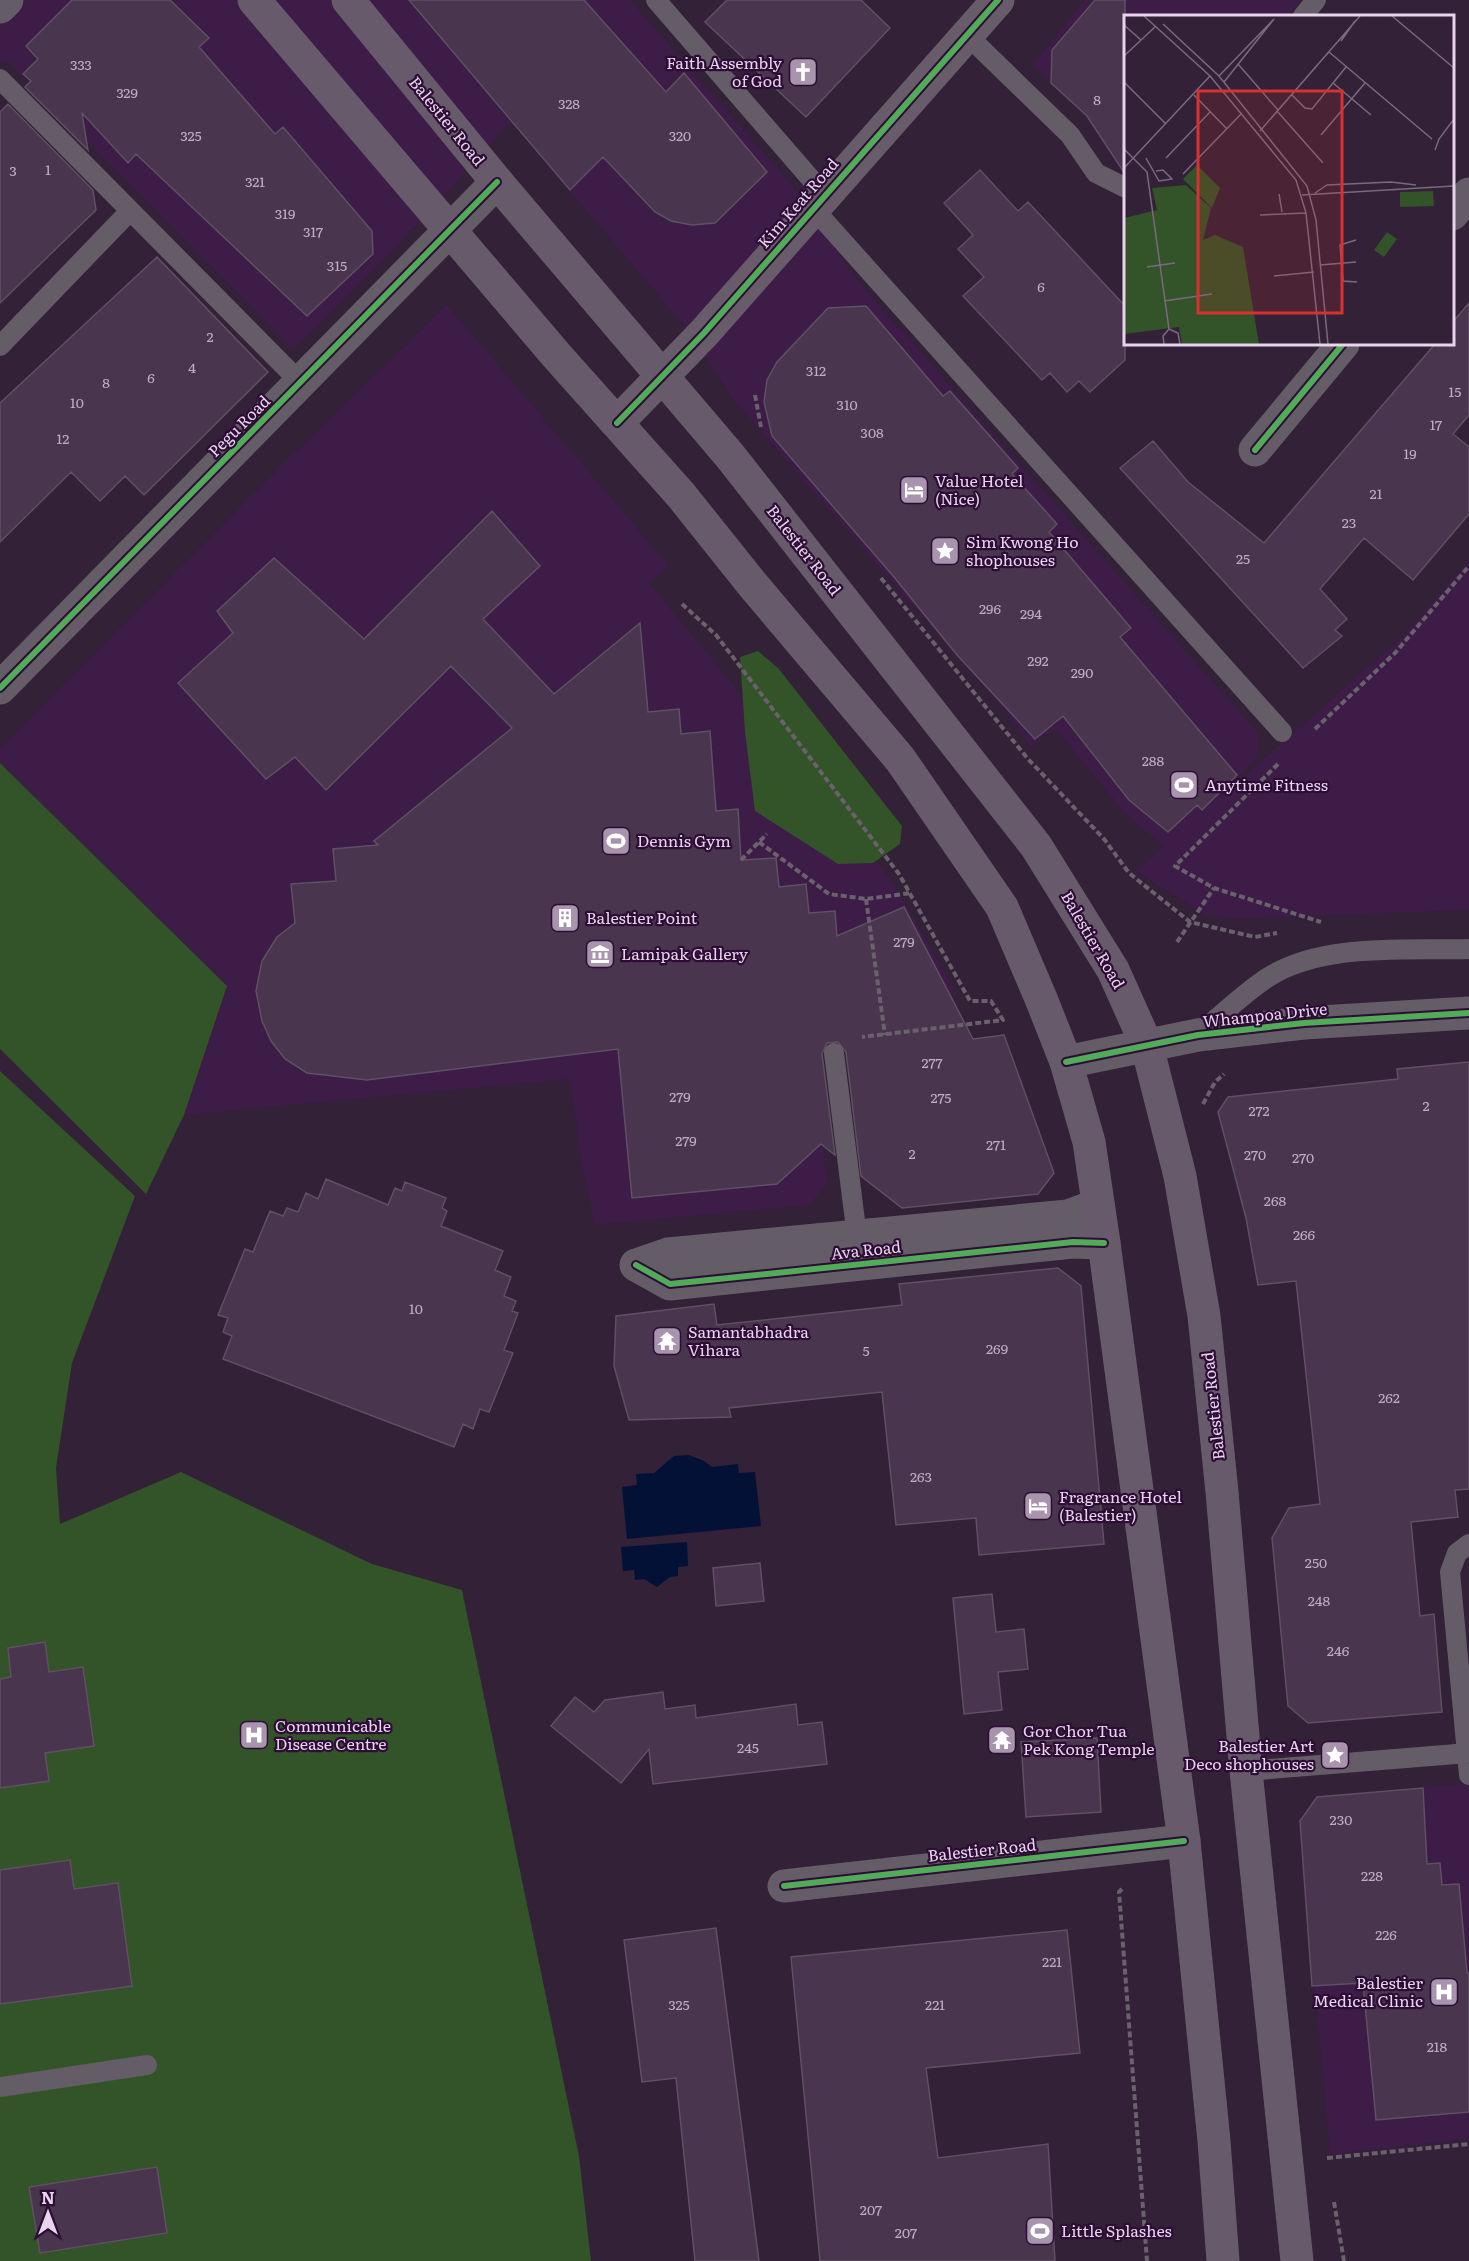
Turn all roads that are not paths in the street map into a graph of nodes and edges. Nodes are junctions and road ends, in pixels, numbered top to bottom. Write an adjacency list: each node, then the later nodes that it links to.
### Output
1 (7, 0): 7 (street)
2 (254, 0): 17 (main road)
3 (348, 0): 11 (main road, Balestier Road)
4 (656, 0): 14 (lane)
5 (998, 0): 9 (street, Kim Keat Road)
6 (1316, 0): 8 (lane)
7 (0, 7)
8 (1304, 15)
9 (967, 35): 12 (lane); 14 (street, Kim Keat Road)
10 (0, 79): 15 (lane)
11 (497, 182): 17 (street, Pegu Road); 20 (main road, Balestier Road)
12 (1124, 187)
13 (1469, 194): 16 (street)
14 (818, 201): 20 (street, Kim Keat Road); 25 (lane)
15 (130, 211): 19 (lane); 21 (lane)
16 (1454, 212)
17 (450, 229): 21 (street, Pegu Road); 22 (main road)
18 (1342, 345): 23 (street)
19 (0, 346)
20 (661, 376): 22 (street, Kim Keat Road); 29 (main road, Balestier Road)
21 (301, 382): 24 (street, Pegu Road)
22 (617, 423): 31 (main road)
23 (1255, 450)
24 (0, 688)
25 (1282, 732)
26 (1469, 949): 28 (lane, Whampoa Drive)
27 (1469, 1012): 28 (street, Whampoa Drive)
28 (1198, 1035): 29 (street, Whampoa Drive)
29 (1147, 1046): 31 (street, Whampoa Drive); 37 (main road, Balestier Road)
30 (834, 1053): 33 (lane)
31 (1066, 1062): 32 (main road)
32 (1098, 1205): 33 (street, Ava Road); 34 (main road)
33 (857, 1237): 34 (street, Ava Road)
34 (1104, 1243): 39 (main road)
35 (1469, 1544): 36 (lane)
36 (1468, 1753): 37 (lane); 38 (lane)
37 (1246, 1771): 44 (main road, Balestier Road)
38 (1469, 1775)
39 (1184, 1841): 40 (street, Balestier Road); 43 (main road)
40 (784, 1886)
41 (147, 2065): 42 (lane)
42 (0, 2087)
43 (1223, 2261)
44 (1297, 2261)

